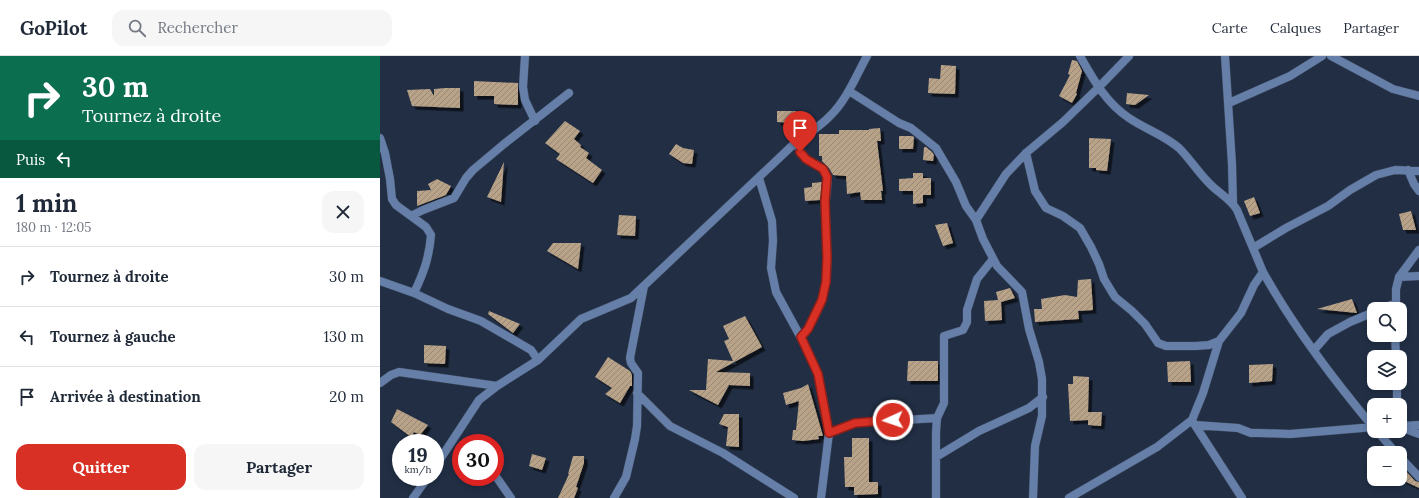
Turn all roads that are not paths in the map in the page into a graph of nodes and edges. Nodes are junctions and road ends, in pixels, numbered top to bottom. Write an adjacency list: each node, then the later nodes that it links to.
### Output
1 (525, 56): 13 (street)
2 (866, 56): 9 (street)
3 (1080, 56): 8 (street)
4 (1128, 56): 8 (street)
5 (1225, 56): 12 (street)
6 (1322, 56): 12 (street)
7 (1331, 56): 11 (street)
8 (1098, 88): 16 (street); 21 (street)
9 (849, 91): 15 (street); 23 (street)
10 (569, 93): 13 (street)
11 (1419, 96)
12 (1229, 103): 21 (street)
13 (535, 121): 22 (street)
14 (380, 138): 22 (street)
15 (796, 142): 19 (street); 35 (street)
16 (1026, 153): 23 (street); 36 (street)
17 (1419, 162): 18 (street)
18 (1415, 171): 20 (street); 24 (street)
19 (759, 178): 31 (street); 35 (street)
20 (1419, 191)
21 (1233, 203): 24 (street)
22 (411, 216): 32 (street)
23 (976, 220): 26 (street)
24 (1253, 248): 27 (street)
25 (1419, 250): 28 (street)
26 (993, 259): 42 (street); 43 (street)
27 (1263, 272): 36 (street); 37 (street)
28 (1399, 276): 29 (street); 33 (street)
29 (1419, 276)
30 (380, 282): 32 (street)
31 (644, 286): 38 (street); 41 (street)
32 (414, 293): 38 (street)
33 (1396, 302)
34 (1367, 315): 37 (street)
35 (801, 337): 50 (street)
36 (1219, 341): 45 (street)
37 (1314, 350): 44 (street)
38 (538, 360): 40 (street)
39 (380, 383): 40 (street)
40 (497, 386): 51 (street)
41 (638, 393): 64 (street); 65 (street)
42 (1043, 397): 57 (street); 68 (street)
43 (937, 418): 50 (street); 57 (street)
44 (1367, 420)
45 (1193, 423): 48 (street); 69 (street); 70 (street)
46 (1419, 424): 47 (street)
47 (1407, 426)
48 (1367, 428)
49 (1407, 430): 52 (street)
50 (829, 433): 66 (street)
51 (456, 434)
52 (1419, 434)
53 (1383, 438): 55 (street)
54 (452, 440): 56 (street)
55 (1390, 446)
56 (444, 453)
57 (936, 457): 67 (street)
58 (1407, 464): 59 (street)
59 (1419, 477)
60 (422, 486): 62 (street)
61 (502, 486): 63 (street)
62 (413, 498)
63 (510, 498)
64 (614, 498)
65 (794, 498)
66 (821, 498)
67 (936, 498)
68 (1033, 498)
69 (1069, 498)
70 (1242, 498)

